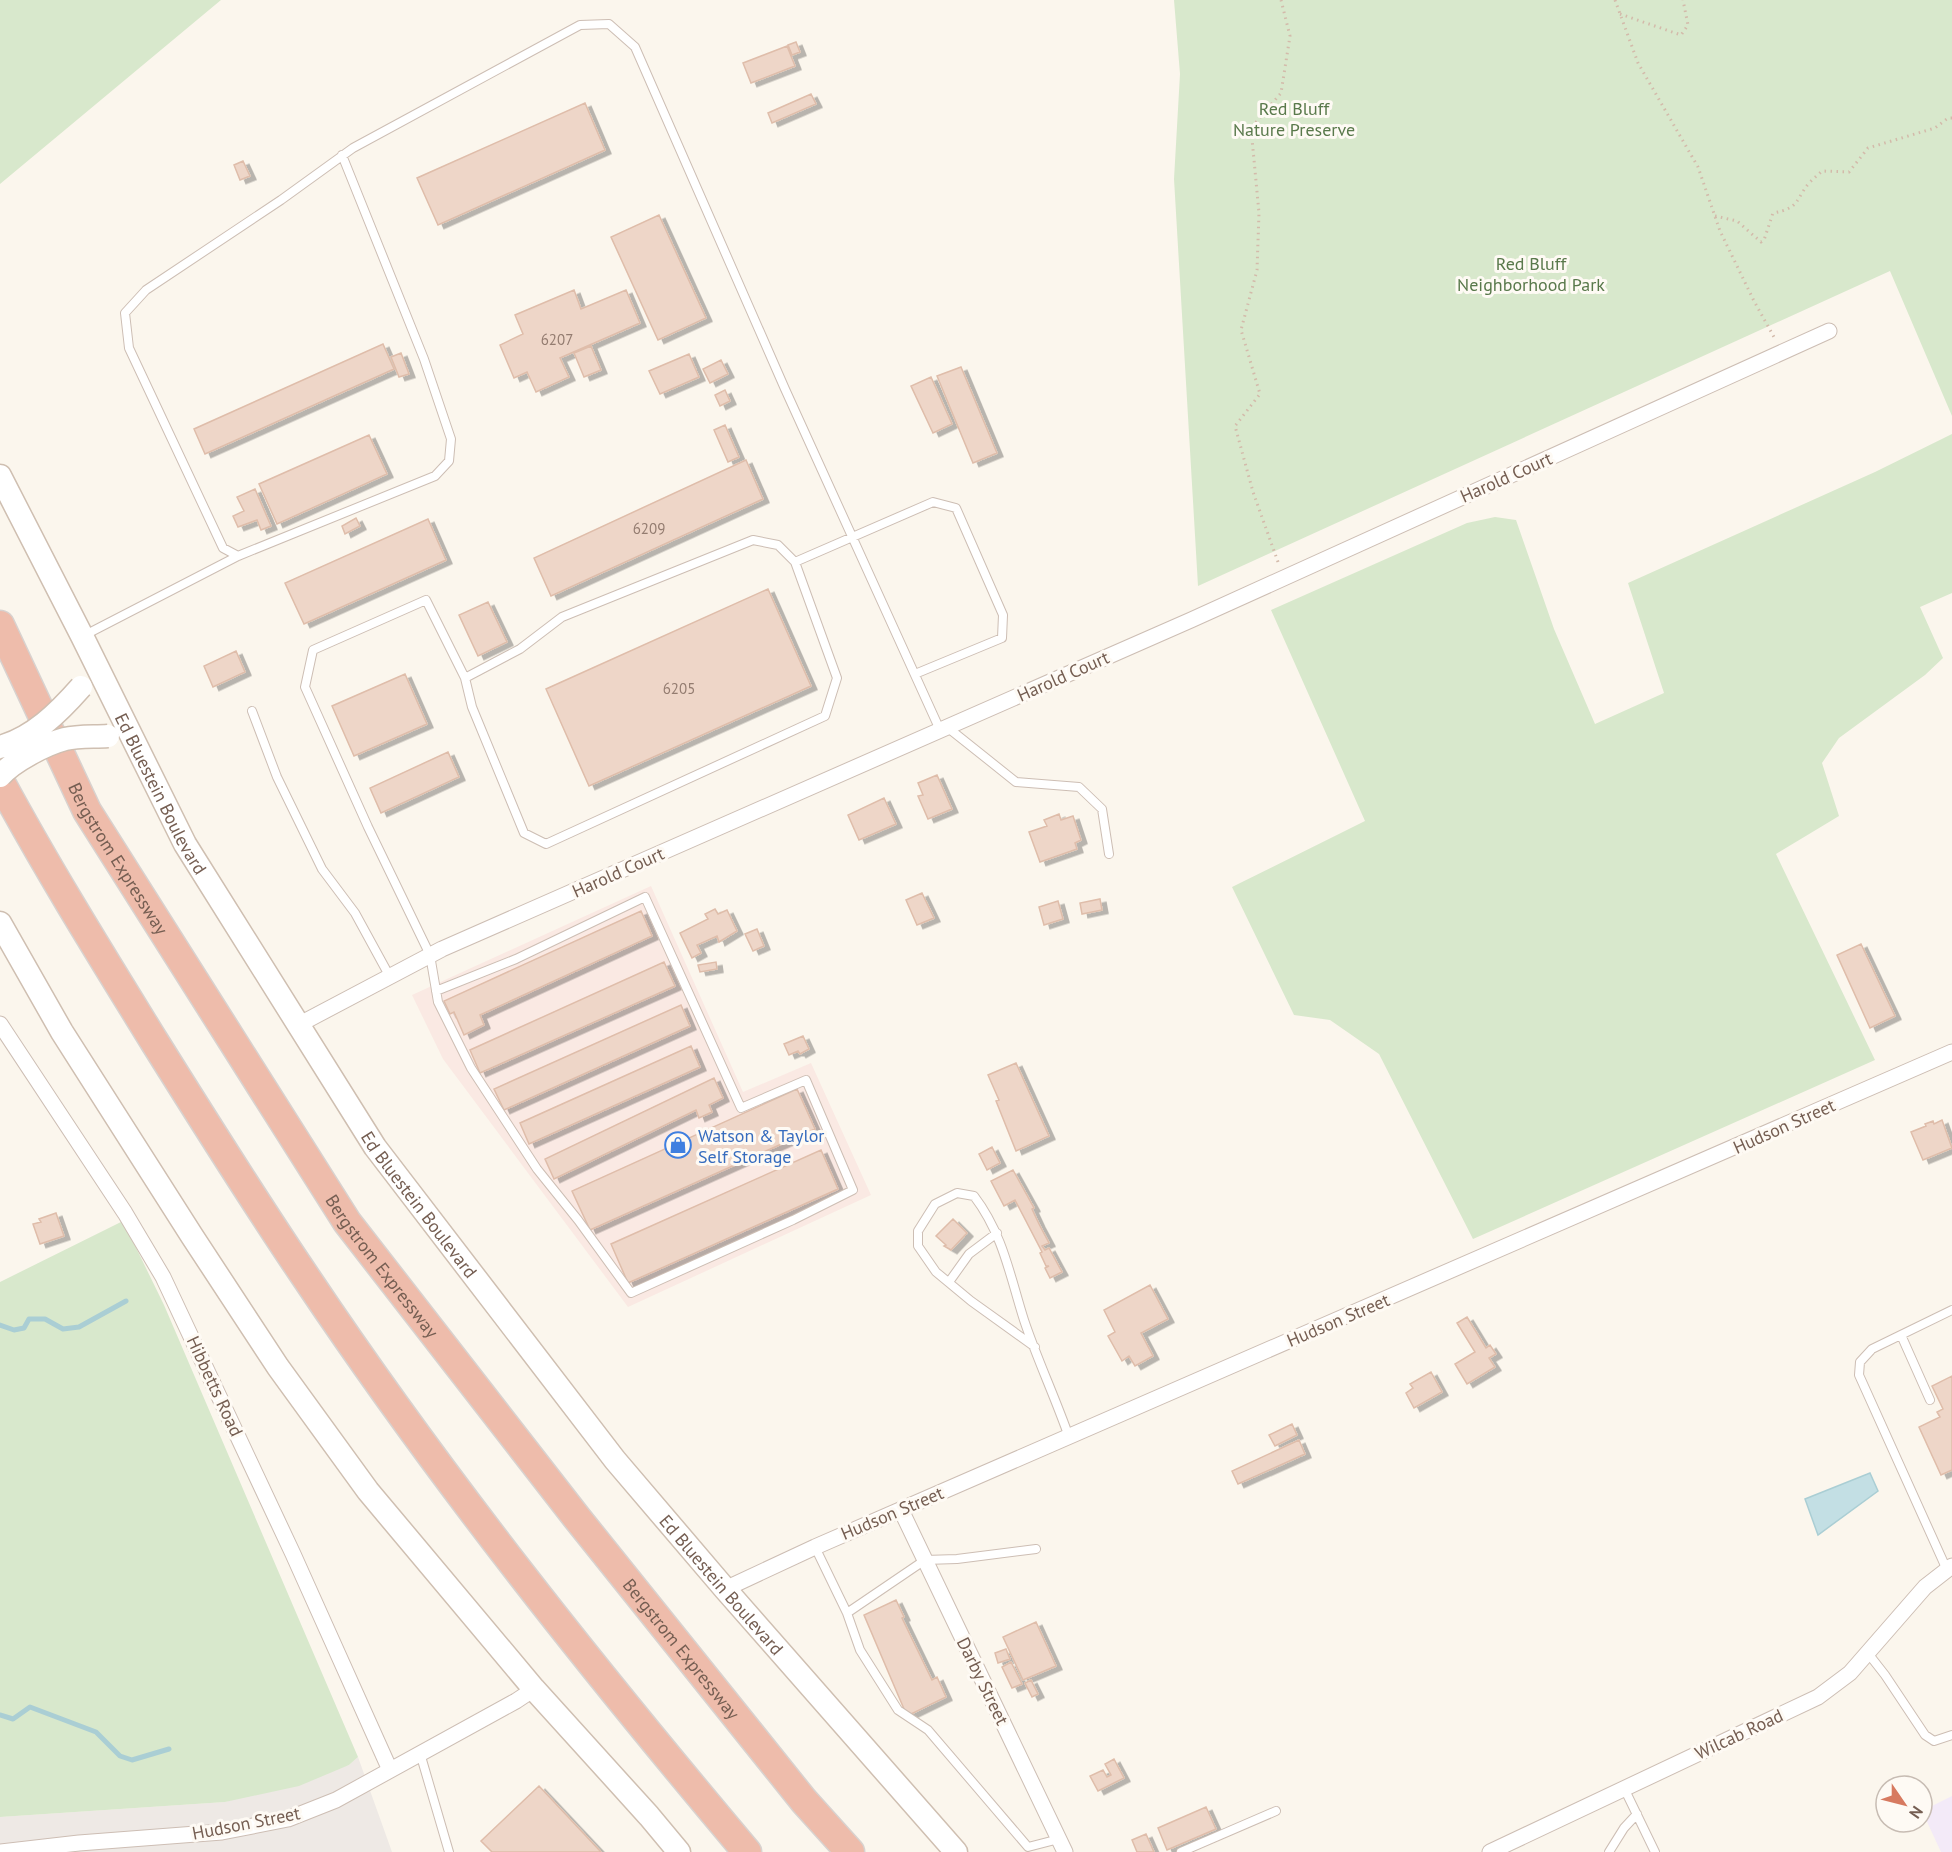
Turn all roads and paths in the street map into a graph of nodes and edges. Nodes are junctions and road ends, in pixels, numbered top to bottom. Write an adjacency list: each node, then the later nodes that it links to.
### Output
1 (1281, 0): 14 (path)
2 (1615, 0): 4 (path)
3 (1683, 0): 4 (path)
4 (1620, 14): 7 (path)
5 (1952, 118): 7 (path)
6 (342, 156): 11 (lane); 12 (lane); 12 (lane)
7 (1715, 216): 9 (path)
8 (1829, 330): 9 (street, Harold Court)
9 (1782, 352): 14 (street, Harold Court)
10 (0, 476): 16 (main road, Ed Bluestein Boulevard)
11 (852, 536): 13 (lane); 17 (lane); 17 (lane)
12 (238, 556): 16 (lane)
13 (795, 562): 18 (lane); 18 (lane)
14 (1284, 578): 20 (street, Harold Court)
15 (0, 625): 60 (highway, Bergstrom Expressway)
16 (82, 636): 21 (main road, bridge); 22 (main road, Ed Bluestein Boulevard)
17 (915, 674): 20 (lane)
18 (465, 678): 27 (lane)
19 (252, 711): 28 (lane)
20 (944, 729): 25 (lane); 27 (street, Harold Court)
21 (0, 747)
22 (142, 758): 23 (main road, bridge); 31 (main road, Ed Bluestein Boulevard)
23 (0, 776)
24 (0, 781): 59 (highway)
25 (1109, 854)
26 (0, 923): 48 (main road)
27 (430, 955): 28 (street, Harold Court); 29 (lane)
28 (390, 977): 31 (street, Harold Court)
29 (436, 991): 29 (lane)
30 (0, 1024): 51 (street, Hibbetts Road)
31 (298, 1025): 45 (main road, Ed Bluestein Boulevard)
32 (1952, 1053): 39 (street, Hudson Street)
33 (998, 1233): 34 (lane); 34 (lane); 37 (lane)
34 (949, 1282): 37 (lane)
35 (1952, 1310): 36 (lane)
36 (1900, 1335): 38 (lane); 44 (lane)
37 (1035, 1347): 39 (lane)
38 (1930, 1400)
39 (1069, 1437): 40 (street, Hudson Street)
40 (901, 1510): 41 (street, Hudson Street); 43 (street, Darby Street)
41 (815, 1547): 45 (street, Hudson Street); 46 (lane)
42 (1035, 1549): 43 (lane)
43 (925, 1560): 46 (lane); 55 (street, Darby Street)
44 (1950, 1568): 47 (street, Wilcab Road)
45 (725, 1589): 61 (main road, Ed Bluestein Boulevard)
46 (847, 1613): 55 (lane)
47 (1867, 1652): 49 (lane); 52 (street, Wilcab Road)
48 (534, 1689): 50 (street, Hudson Street); 58 (main road)
49 (1952, 1735)
50 (420, 1753): 51 (street, Hudson Street); 57 (lane)
51 (390, 1770): 56 (street, Hudson Street)
52 (1624, 1788): 54 (lane); 63 (street, Wilcab Road)
53 (1276, 1811): 62 (lane)
54 (1637, 1815): 64 (lane); 65 (lane)
55 (1062, 1846)
56 (0, 1852)
57 (449, 1852)
58 (679, 1852)
59 (747, 1852)
60 (850, 1852)
61 (956, 1852)
62 (1181, 1852)
63 (1490, 1852)
64 (1609, 1852)
65 (1655, 1852)

